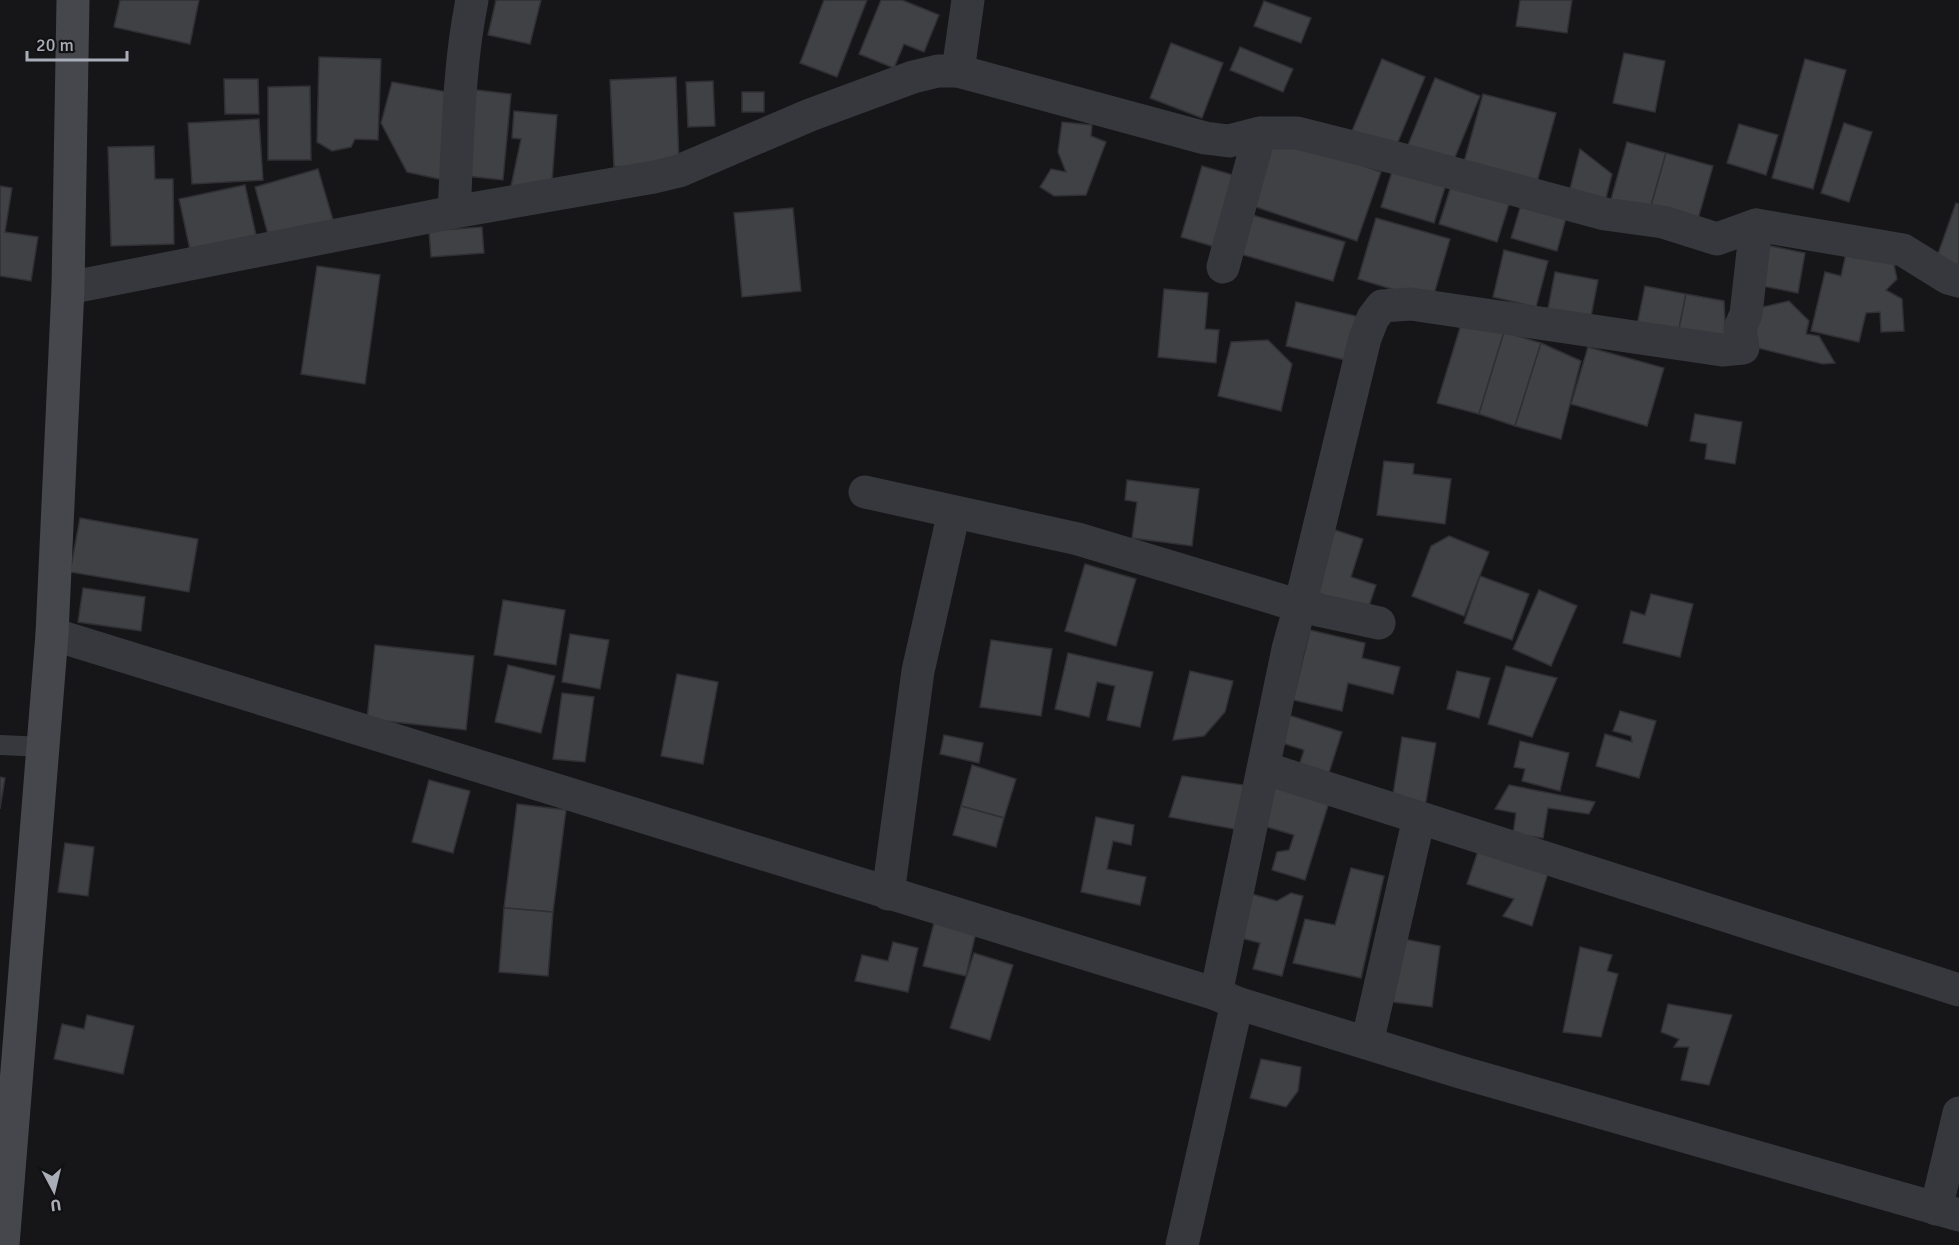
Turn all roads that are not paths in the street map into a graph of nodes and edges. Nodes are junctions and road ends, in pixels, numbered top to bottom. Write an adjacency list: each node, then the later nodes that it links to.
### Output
1 (74, 0): 10 (street)
2 (472, 0): 6 (street)
3 (968, 0): 4 (street)
4 (958, 71): 5 (street); 6 (street)
5 (1260, 133): 7 (street); 8 (street)
6 (454, 212): 10 (street)
7 (1756, 225): 9 (street); 13 (street)
8 (1223, 267)
9 (1959, 281)
10 (68, 288): 15 (street)
11 (866, 492): 12 (street)
12 (954, 512): 13 (street); 20 (street)
13 (1300, 606): 14 (street); 18 (street)
14 (1379, 623)
15 (52, 634): 17 (street); 20 (street)
16 (0, 745): 17 (lane)
17 (45, 747): 26 (street)
18 (1264, 768): 19 (street); 22 (street)
19 (1419, 818): 21 (street); 23 (street)
20 (888, 894): 22 (street)
21 (1959, 990)
22 (1227, 998): 23 (street); 27 (street)
23 (1367, 1043): 25 (street)
24 (1959, 1113): 25 (street)
25 (1948, 1212)
26 (3, 1245)
27 (1182, 1245)

